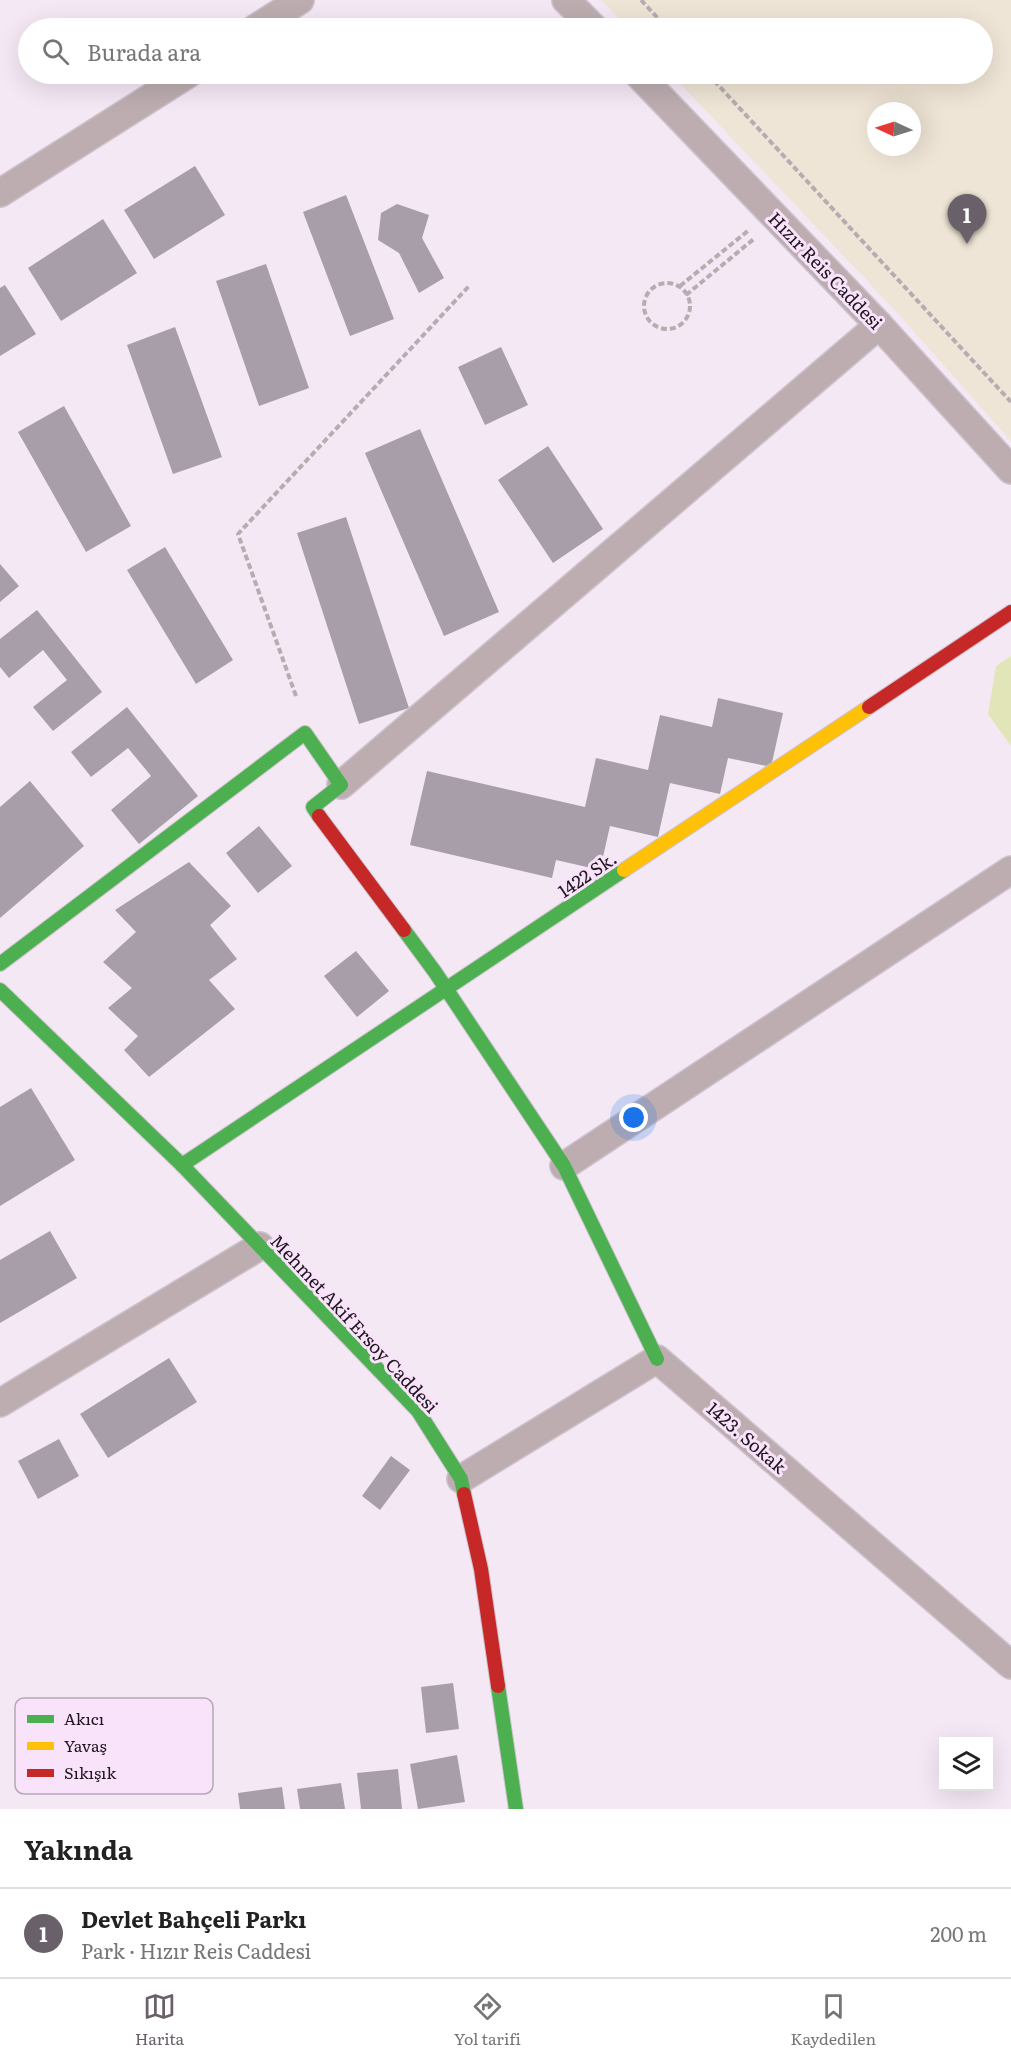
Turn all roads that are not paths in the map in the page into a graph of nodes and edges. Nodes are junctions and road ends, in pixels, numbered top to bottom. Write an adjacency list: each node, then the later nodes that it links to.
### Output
1 (300, 0): 3 (street)
2 (566, 0): 4 (street)
3 (272, 18)
4 (584, 18)
5 (172, 84): 7 (street)
6 (648, 84): 8 (street, Hızır Reis Caddesi)
7 (0, 193)
8 (879, 325): 9 (street, Hızır Reis Caddesi); 11 (street)
9 (1011, 470)
10 (1011, 612): 15 (street, 1422 Sk.)
11 (341, 786): 13 (street); 15 (street)
12 (1011, 870): 17 (street)
13 (0, 964)
14 (0, 990): 16 (street, Mehmet Akif Ersoy Caddesi)
15 (444, 990): 16 (street, 1422 Sk.); 17 (street)
16 (182, 1165): 18 (street, Mehmet Akif Ersoy Caddesi)
17 (564, 1166): 19 (street)
18 (260, 1246): 20 (street); 21 (street, Mehmet Akif Ersoy Caddesi)
19 (657, 1359): 21 (street); 22 (street, 1423. Sokak)
20 (0, 1403)
21 (461, 1479): 23 (street, Mehmet Akif Ersoy Caddesi)
22 (1011, 1665)
23 (516, 1809)

